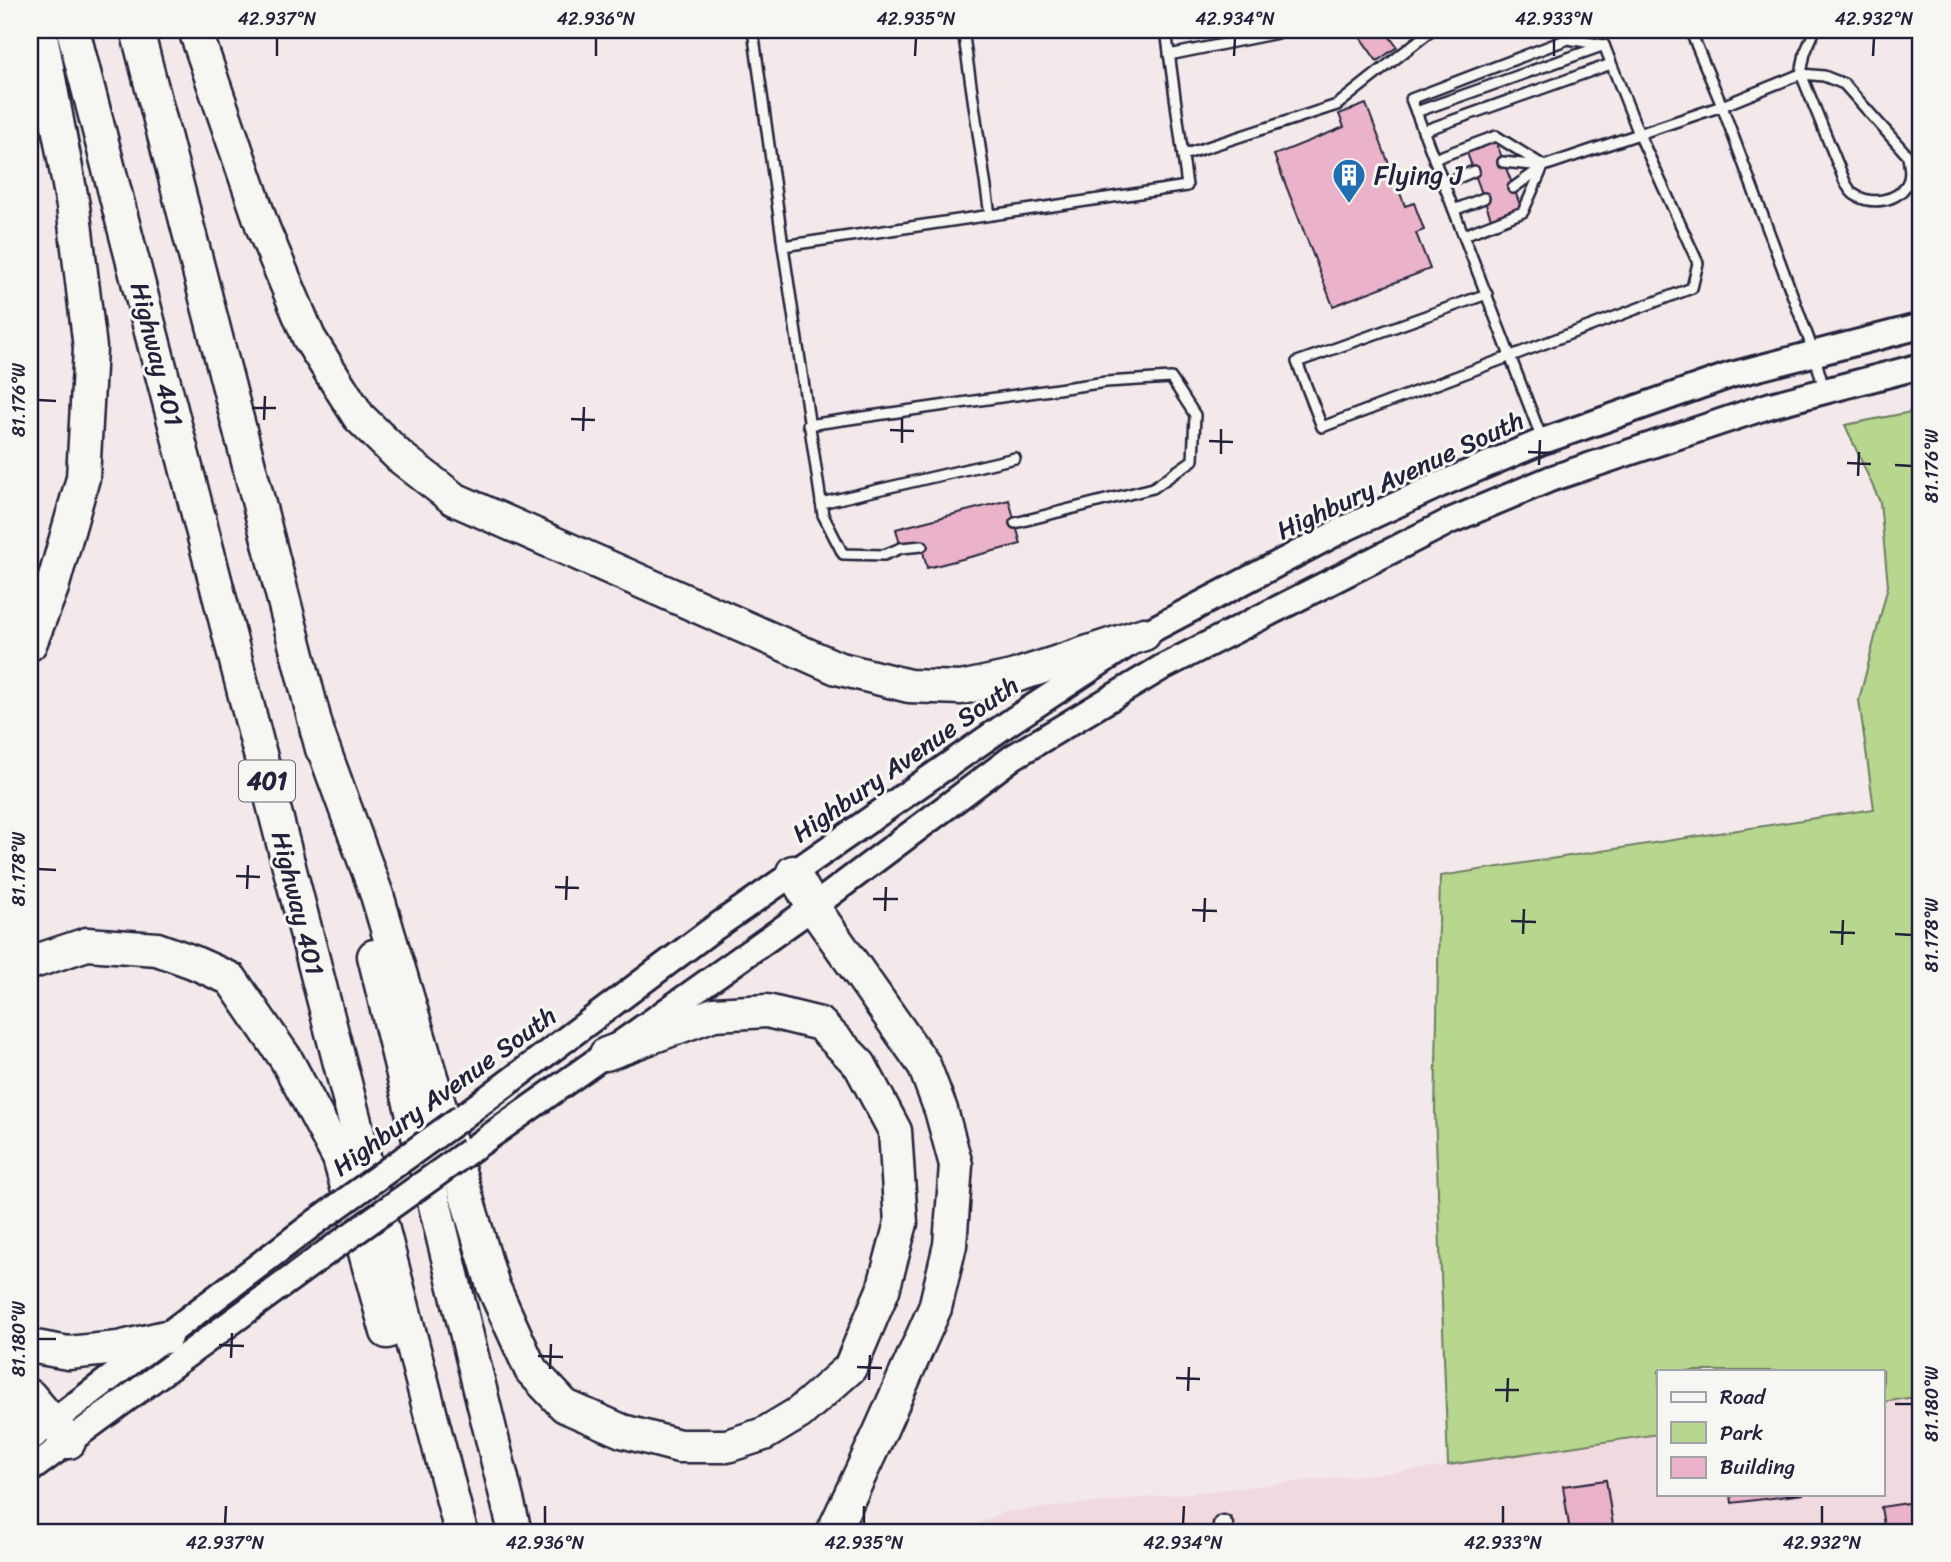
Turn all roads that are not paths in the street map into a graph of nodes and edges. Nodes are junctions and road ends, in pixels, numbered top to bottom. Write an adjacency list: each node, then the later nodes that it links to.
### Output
1 (40, 30): 45 (highway)
2 (73, 30): 57 (highway, Highway 401 / 401)
3 (137, 30): 46 (highway, 401)
4 (195, 30): 44 (highway)
5 (753, 30): 31 (lane)
6 (963, 30): 29 (lane)
7 (1166, 30): 13 (lane)
8 (1282, 30): 13 (lane)
9 (1432, 30): 20 (lane)
10 (1690, 30): 16 (lane)
11 (1815, 30): 15 (lane)
12 (1604, 45): 14 (lane); 17 (lane); 17 (lane)
13 (1169, 55): 20 (lane)
14 (1611, 64): 18 (lane); 19 (lane)
15 (1801, 74): 15 (lane); 16 (lane)
16 (1722, 106): 19 (lane); 34 (lane)
17 (1416, 112): 18 (lane)
18 (1423, 131): 21 (lane)
19 (1639, 134): 23 (lane); 35 (lane)
20 (1183, 155): 29 (lane)
21 (1434, 159): 23 (lane); 25 (lane)
22 (1503, 162): 23 (lane)
23 (1544, 166): 26 (lane); 30 (lane)
24 (1474, 171): 25 (lane)
25 (1444, 184): 28 (lane)
26 (1513, 188)
27 (1484, 198): 28 (lane)
28 (1454, 210): 30 (lane)
29 (990, 215): 31 (lane)
30 (1464, 235): 32 (lane)
31 (783, 246): 38 (lane)
32 (1487, 295): 35 (lane); 35 (lane)
33 (1921, 326): 34 (main road, Highbury Avenue South)
34 (1814, 353): 37 (lane); 39 (main road, Highbury Avenue South)
35 (1511, 355): 39 (lane)
36 (1921, 366): 37 (main road, Highbury Avenue South)
37 (1824, 391): 48 (main road, Highbury Avenue South)
38 (808, 425): 41 (lane); 42 (lane)
39 (1543, 441): 44 (main road, Highbury Avenue South)
40 (1015, 458): 41 (lane)
41 (821, 503): 43 (lane)
42 (1015, 523)
43 (922, 546)
44 (1144, 634): 47 (main road, Highbury Avenue South)
45 (30, 644)
46 (317, 731): 50 (highway); 58 (highway, 401)
47 (793, 872): 48 (highway); 51 (main road, Highbury Avenue South, bridge)
48 (813, 907): 50 (main road, Highbury Avenue South); 59 (highway)
49 (30, 963): 56 (highway)
50 (606, 1054): 54 (main road, Highbury Avenue South, bridge)
51 (165, 1337): 52 (highway); 54 (main road, Highbury Avenue South)
52 (30, 1346)
53 (30, 1396): 54 (highway)
54 (51, 1434): 55 (main road, Highbury Avenue South)
55 (30, 1470)
56 (442, 1532)
57 (461, 1532)
58 (515, 1532)
59 (834, 1532)

